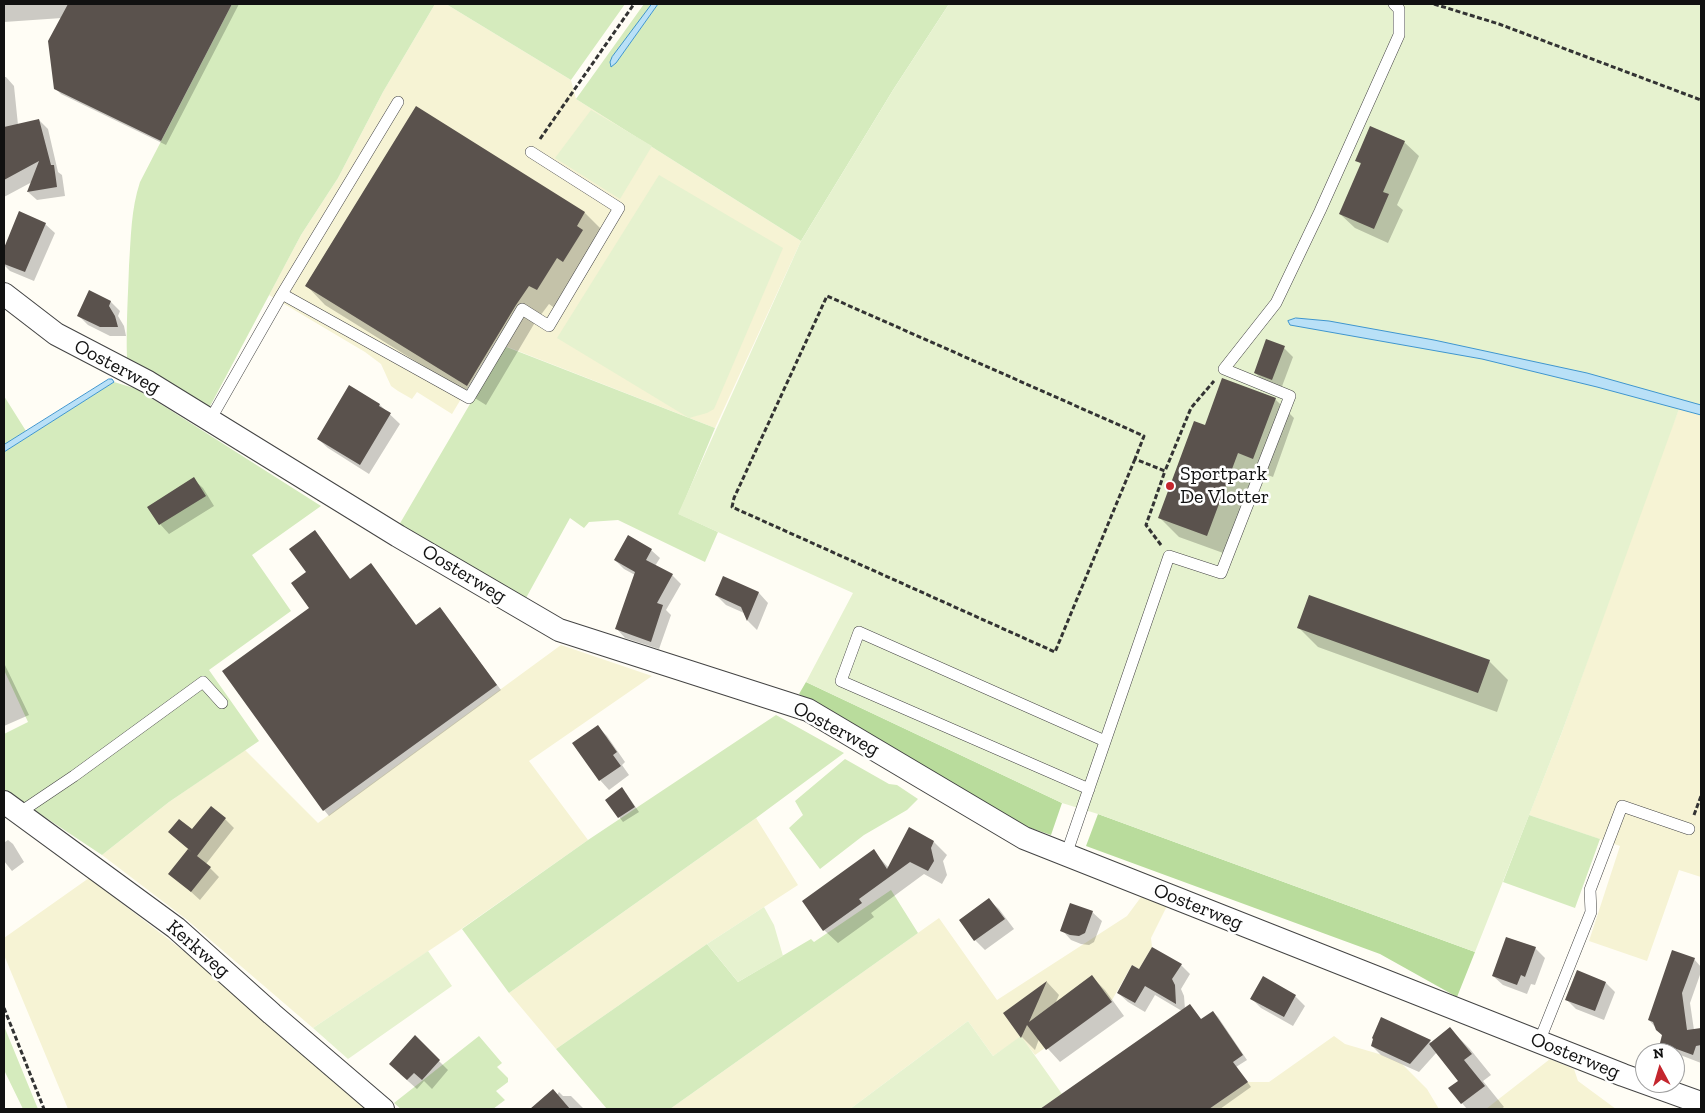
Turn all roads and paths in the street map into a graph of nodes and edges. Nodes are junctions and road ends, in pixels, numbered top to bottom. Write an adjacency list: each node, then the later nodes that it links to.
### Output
1 (634, 4): 6 (path)
2 (1394, 4): 9 (lane)
3 (1434, 4): 4 (path)
4 (1701, 100)
5 (398, 102): 8 (lane)
6 (531, 152): 8 (lane)
7 (4, 294): 10 (street, Oosterweg)
8 (282, 294): 10 (lane)
9 (1224, 369): 12 (path); 13 (lane)
10 (210, 420): 19 (street, Oosterweg)
11 (1136, 459): 11 (path); 12 (path)
12 (1164, 471): 13 (path)
13 (1169, 556): 15 (lane)
14 (222, 703): 17 (lane)
15 (1105, 741): 16 (lane); 16 (lane)
16 (1089, 789): 19 (lane)
17 (11, 807): 24 (street, Kerkweg)
18 (1689, 829): 21 (lane)
19 (1066, 855): 21 (street, Oosterweg)
20 (4, 1008): 23 (path)
21 (1539, 1042): 22 (street, Oosterweg)
22 (1701, 1103)
23 (44, 1109)
24 (383, 1109)

